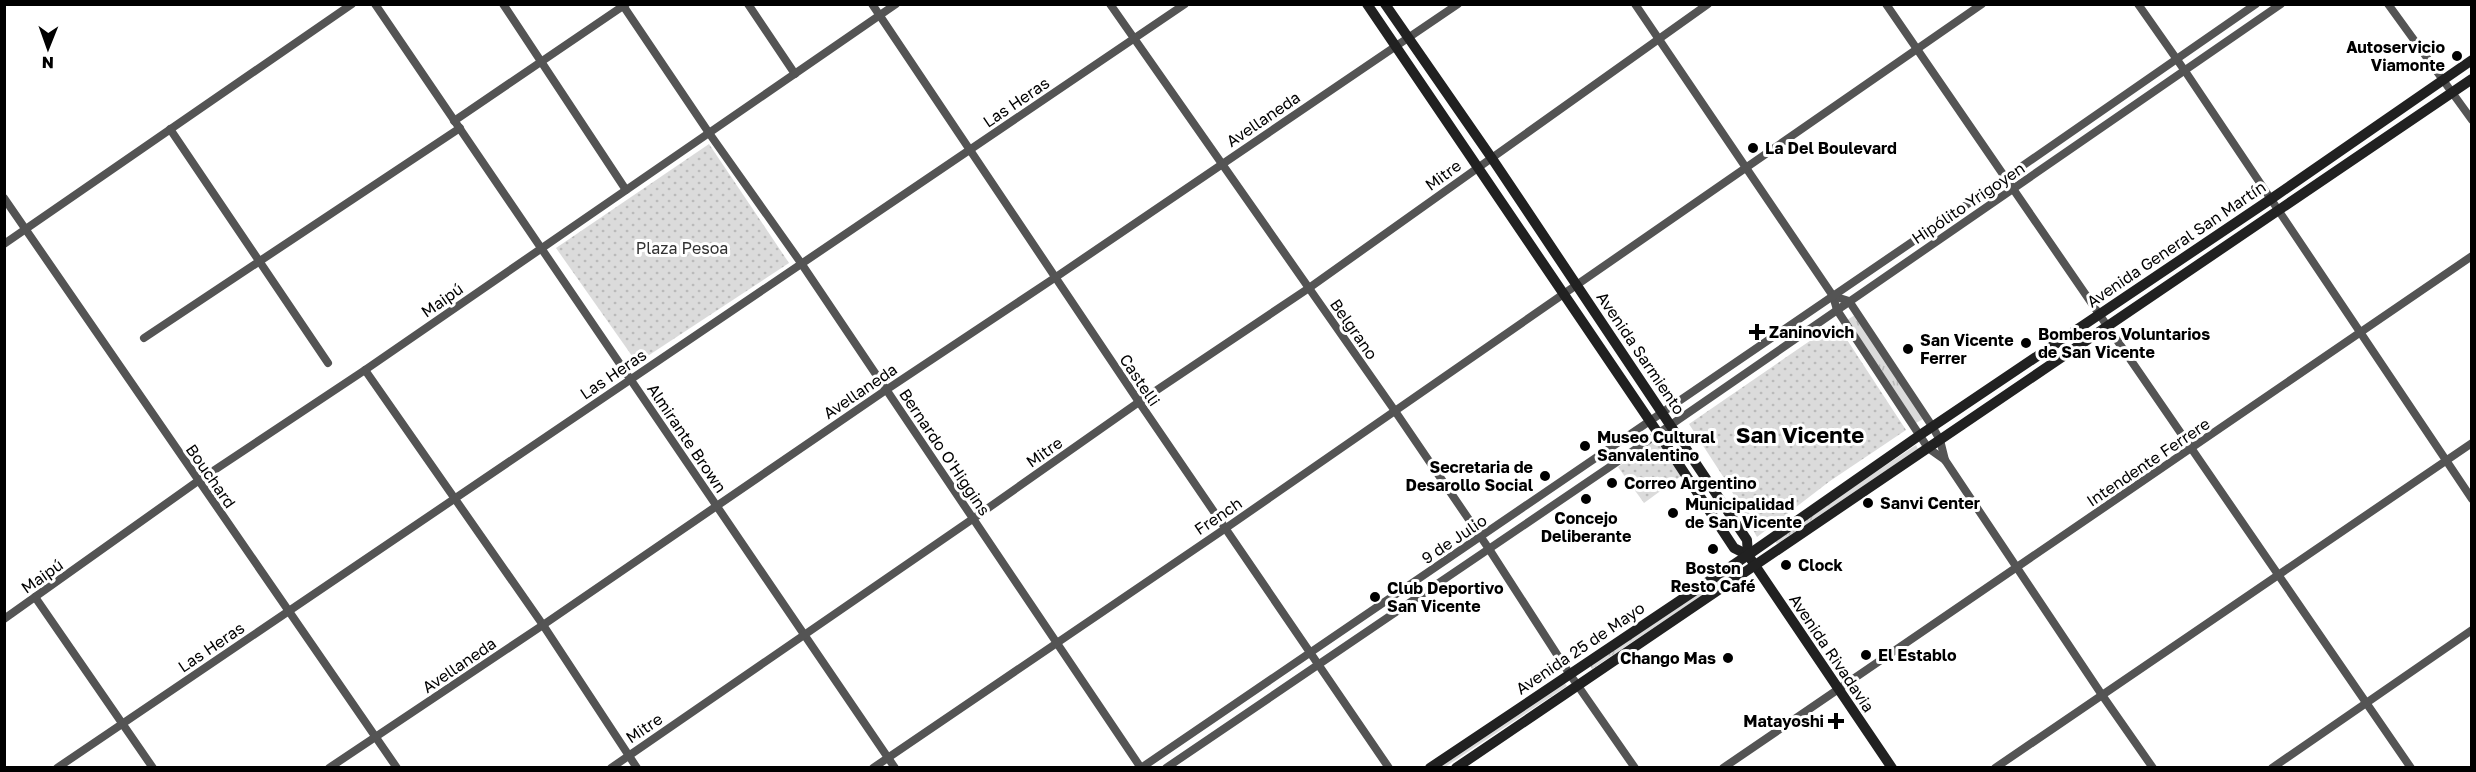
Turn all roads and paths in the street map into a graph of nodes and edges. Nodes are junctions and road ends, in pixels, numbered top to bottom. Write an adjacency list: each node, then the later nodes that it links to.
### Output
1 (352, 4): 38 (street)
2 (375, 4): 36 (street, Almirante Brown)
3 (503, 4): 29 (street)
4 (748, 4): 31 (street)
5 (872, 4): 21 (street, Castelli)
6 (896, 4): 21 (street, Maipú)
7 (1110, 4): 23 (street, Belgrano)
8 (1185, 4): 23 (street, Las Heras)
9 (1367, 4): 25 (main road, Avenida Sarmiento)
10 (1385, 4): 22 (main road, Avenida Sarmiento)
11 (1458, 4): 22 (street, Avellaneda)
12 (1635, 4): 24 (street)
13 (1708, 4): 24 (street, Mitre)
14 (1886, 4): 26 (street)
15 (1982, 4): 26 (street, French)
16 (2138, 4): 27 (street)
17 (2256, 4): 27 (street, Hipólito Yrigoyen)
18 (2281, 4): 30 (street, Hipólito Yrigoyen)
19 (2388, 4): 33 (street)
20 (624, 5): 29 (street); 39 (street, Bernardo O'Higgins)
21 (880, 15): 31 (street, Maipú); 40 (street, Castelli)
22 (1408, 38): 25 (street, Avellaneda); 41 (main road, Avenida Sarmiento)
23 (1132, 39): 40 (street, Las Heras); 42 (street, Belgrano)
24 (1659, 39): 41 (street, Mitre); 44 (street)
25 (1395, 46): 42 (street, Avellaneda); 43 (main road, Avenida Sarmiento)
26 (1917, 50): 44 (street, French); 45 (street)
27 (2178, 60): 30 (street); 45 (street, Hipólito Yrigoyen)
28 (2472, 60): 33 (main road, Avenida General San Martín)
29 (542, 63): 36 (street); 47 (street)
30 (2185, 71): 46 (street, Hipólito Yrigoyen); 49 (street)
31 (795, 74): 39 (street, Maipú)
32 (2472, 79): 34 (main road, Avenida General San Martín)
33 (2441, 80): 34 (street); 49 (main road, Avenida General San Martín)
34 (2452, 92): 35 (street); 50 (main road, Avenida General San Martín)
35 (2472, 120)
36 (454, 121): 37 (street, Almirante Brown)
37 (460, 128): 53 (street, Almirante Brown); 55 (street)
38 (170, 129): 51 (street); 55 (street)
39 (709, 133): 47 (street, Maipú); 56 (street, Bernardo O'Higgins)
40 (970, 149): 56 (street, Las Heras); 57 (street, Castelli)
41 (1491, 157): 43 (street, Mitre); 58 (main road, Avenida Sarmiento)
42 (1221, 164): 57 (street, Avellaneda); 59 (street, Belgrano)
43 (1477, 168): 59 (street, Mitre); 60 (main road, Avenida Sarmiento)
44 (1748, 168): 58 (street, French); 61 (street)
45 (2005, 178): 46 (street); 61 (street, Hipólito Yrigoyen)
46 (2012, 189): 62 (street, Hipólito Yrigoyen); 64 (street)
47 (626, 190): 53 (street, Maipú)
48 (4, 198): 51 (street, Bouchard)
49 (2271, 199): 50 (street); 64 (main road, Avenida General San Martín)
50 (2279, 211): 65 (main road, Avenida General San Martín); 66 (street)
51 (26, 229): 52 (street); 86 (street, Bouchard)
52 (4, 244)
53 (541, 248): 69 (street, Maipú); 70 (street, Almirante Brown)
54 (2472, 256): 66 (street, Intendente Ferrere)
55 (259, 261): 67 (street); 68 (street)
56 (801, 263): 70 (street, Las Heras); 71 (street, Bernardo O'Higgins)
57 (1056, 277): 71 (street, Avellaneda); 72 (street, Castelli)
58 (1576, 285): 60 (street, French); 74 (main road, Avenida Sarmiento)
59 (1309, 288): 72 (street, Mitre); 73 (street, Belgrano)
60 (1563, 294): 73 (street, French); 75 (main road, Avenida Sarmiento)
61 (1833, 296): 62 (street); 63 (street); 74 (street, Hipólito Yrigoyen)
62 (1849, 301): 63 (street, Hipólito Yrigoyen); 77 (street)
63 (1837, 310): 76 (street, Hipólito Yrigoyen); 79 (street)
64 (2099, 314): 65 (street); 77 (main road, Avenida General San Martín)
65 (2107, 326): 80 (main road, Avenida General San Martín); 83 (street)
66 (2360, 333): 83 (street, Intendente Ferrere); 85 (street)
67 (144, 338)
68 (328, 363)
69 (365, 370): 86 (street, Maipú); 87 (street)
70 (631, 379): 87 (street, Las Heras); 89 (street, Almirante Brown)
71 (886, 390): 89 (street, Avellaneda); 90 (street, Bernardo O'Higgins)
72 (1139, 402): 90 (street, Mitre); 91 (street, Castelli)
73 (1395, 411): 91 (street, French); 92 (street, Belgrano)
74 (1662, 412): 75 (street, 9 de Julio); 76 (main road, Avenida Sarmiento)
75 (1649, 421): 78 (main road, Avenida Sarmiento); 92 (street, 9 de Julio)
76 (1671, 425): 78 (street, 9 de Julio); 94 (main road, Avenida Sarmiento)
77 (1932, 426): 79 (main road, Avenida General San Martín); 80 (street)
78 (1658, 433): 93 (street, 9 de Julio); 94 (main road, Avenida Sarmiento)
79 (1920, 435): 82 (street); 94 (main road, Avenida General San Martín)
80 (1940, 440): 82 (main road, Avenida General San Martín); 84 (street)
81 (2472, 443): 85 (street)
82 (1928, 447): 84 (street); 95 (main road, Avenida General San Martín)
83 (2191, 449): 96 (street, Intendente Ferrere); 97 (street)
84 (1945, 460): 96 (street)
85 (2445, 460): 88 (street); 97 (street)
86 (198, 481): 98 (street, Maipú); 99 (street, Bouchard)
87 (455, 499): 99 (street, Las Heras); 101 (street)
88 (2472, 499)
89 (717, 505): 101 (street, Avellaneda); 103 (street, Almirante Brown)
90 (974, 518): 103 (street, Mitre); 104 (street, Bernardo O'Higgins)
91 (1226, 528): 104 (street, French); 105 (street, Castelli)
92 (1481, 538): 93 (street, Belgrano); 105 (street, 9 de Julio)
93 (1489, 549): 106 (street, 9 de Julio); 107 (street, Belgrano)
94 (1748, 555): 95 (main road, Avenida Rivadavia); 107 (main road, Avenida 25 de Mayo)
95 (1756, 566): 108 (main road, Avenida 25 de Mayo); 109 (main road, Avenida Rivadavia)
96 (2017, 566): 109 (street, Intendente Ferrere); 110 (street)
97 (2278, 575): 110 (street); 111 (street)
98 (35, 597): 100 (street, Maipú); 112 (street)
99 (288, 611): 112 (street, Las Heras); 113 (street, Bouchard)
100 (4, 619)
101 (543, 626): 113 (street, Avellaneda); 114 (street)
102 (2472, 630): 111 (street)
103 (805, 634): 114 (street, Mitre); 115 (street, Almirante Brown)
104 (1056, 641): 115 (street, French); 124 (street, Bernardo O'Higgins)
105 (1311, 653): 106 (street, Castelli); 124 (street, 9 de Julio)
106 (1319, 663): 125 (street, 9 de Julio); 126 (street, Castelli)
107 (1569, 672): 108 (street, Belgrano); 127 (main road, Avenida 25 de Mayo)
108 (1579, 686): 128 (main road, Avenida 25 de Mayo); 129 (street, Belgrano)
109 (1839, 688): 130 (street, Intendente Ferrere); 131 (main road, Avenida Rivadavia)
110 (2102, 695): 132 (street); 133 (street)
111 (2366, 703): 134 (street); 135 (street)
112 (122, 722): 116 (street, Las Heras); 117 (street)
113 (377, 736): 118 (street, Avellaneda); 119 (street, Bouchard)
114 (629, 755): 120 (street, Mitre); 121 (street)
115 (888, 758): 122 (street, French); 123 (street, Almirante Brown)
116 (57, 768)
117 (153, 768)
118 (329, 768)
119 (398, 768)
120 (611, 768)
121 (637, 768)
122 (873, 768)
123 (894, 768)
124 (1141, 768)
125 (1166, 768)
126 (1389, 768)
127 (1430, 768)
128 (1456, 768)
129 (1635, 768)
130 (1723, 768)
131 (1892, 768)
132 (1995, 768)
133 (2153, 768)
134 (2272, 768)
135 (2411, 768)

